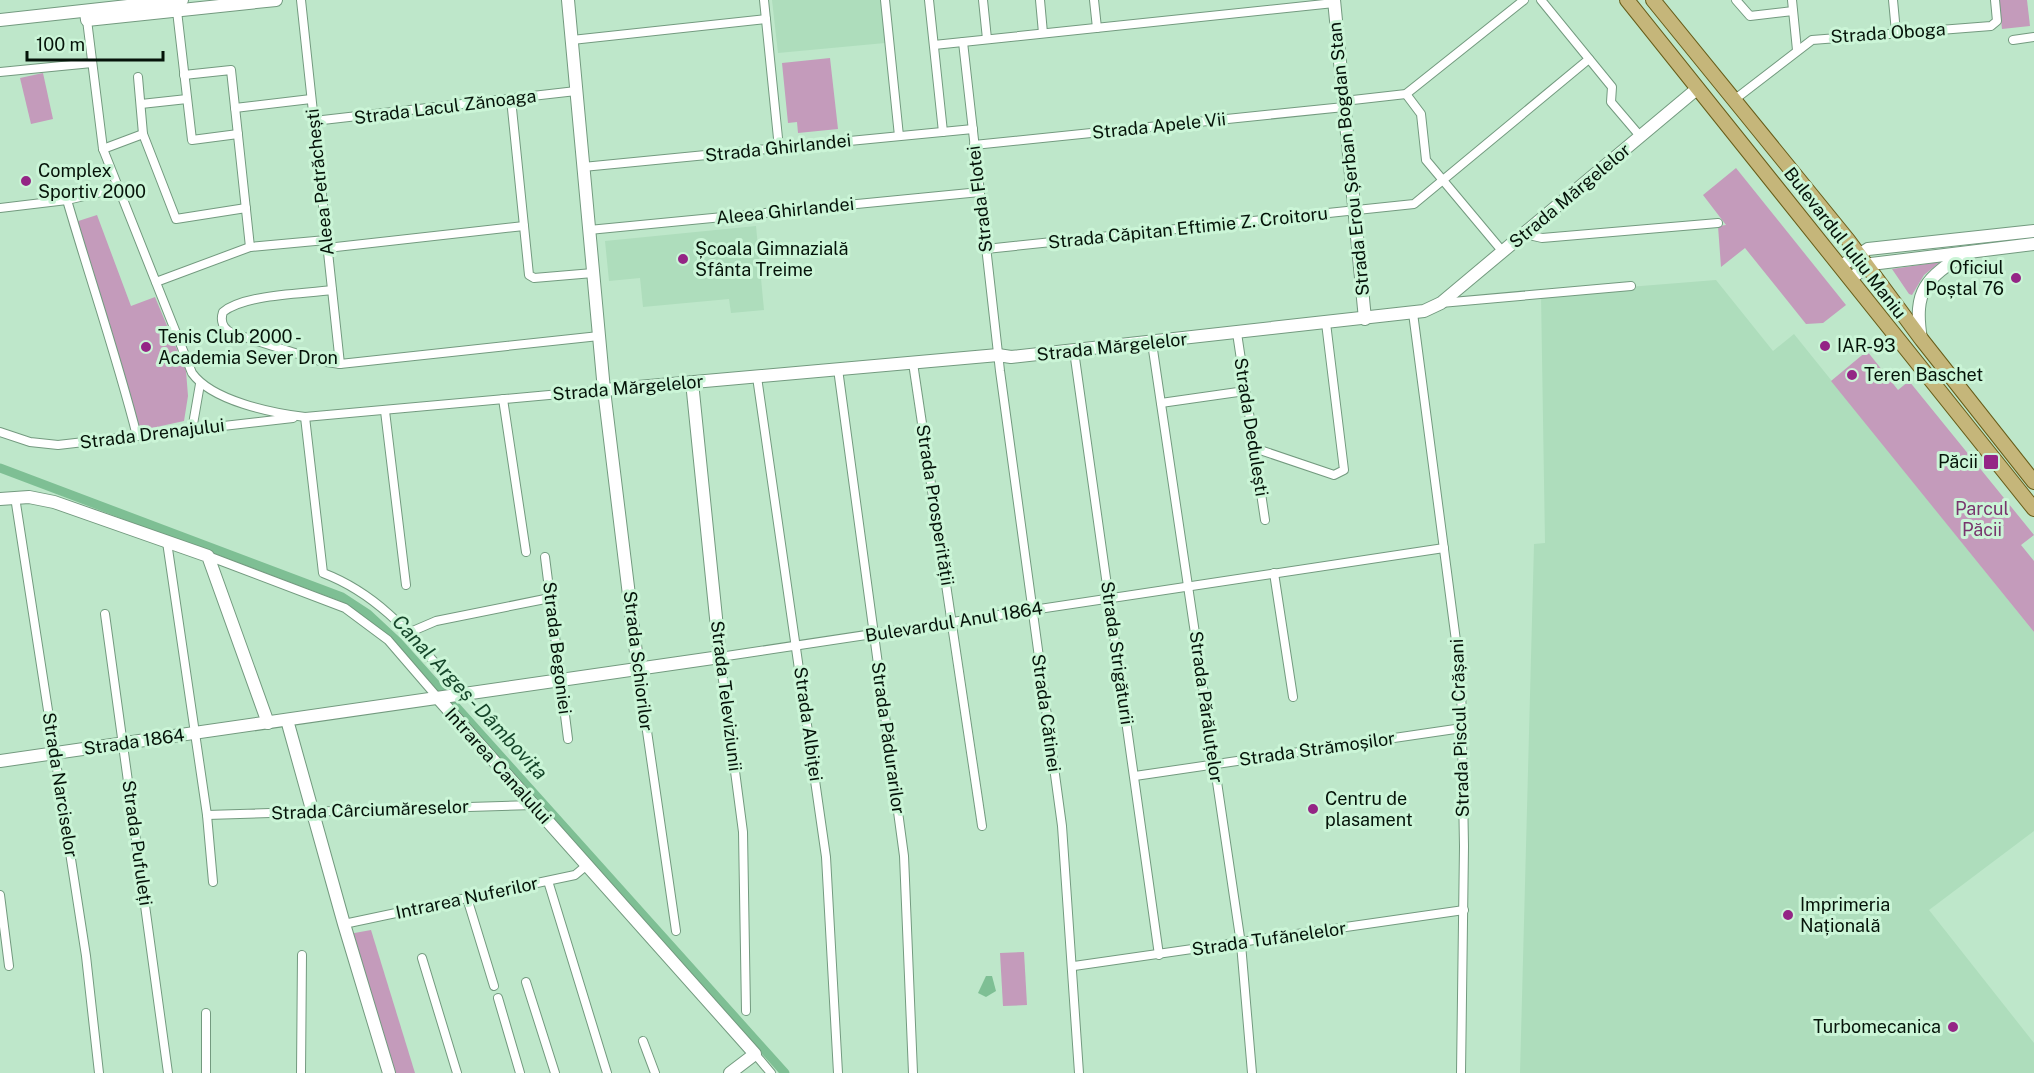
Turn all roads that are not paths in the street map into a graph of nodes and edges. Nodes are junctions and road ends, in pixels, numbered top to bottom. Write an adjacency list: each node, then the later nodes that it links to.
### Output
1 (276, 0): 20 (street)
2 (301, 0): 44 (street, Aleea Petrăchești)
3 (568, 0): 30 (street)
4 (764, 0): 23 (street)
5 (885, 0): 55 (street)
6 (929, 0): 33 (street)
7 (983, 0): 29 (street)
8 (1040, 0): 27 (street)
9 (1094, 0): 25 (street)
10 (1524, 0): 42 (street)
11 (1541, 0): 35 (street)
12 (1626, 0): 40 (main road, Bulevardul Iuliu Maniu)
13 (1653, 0): 46 (main road, Bulevardul Iuliu Maniu)
14 (1736, 0): 21 (street)
15 (1792, 0): 21 (street)
16 (1893, 0): 26 (street)
17 (1995, 0): 26 (street, Strada Oboga)
18 (163, 1): 20 (street); 22 (street)
19 (1334, 2): 25 (street); 48 (street, Strada Erou Șerban Bogdan Stan)
20 (180, 6): 22 (street); 38 (street)
21 (1793, 11): 34 (street)
22 (87, 16): 24 (street); 36 (street)
23 (766, 19): 30 (street); 58 (street)
24 (0, 20)
25 (1097, 28): 27 (street)
26 (1896, 32): 34 (street, Strada Oboga)
27 (1043, 33): 29 (street)
28 (2034, 37): 31 (street)
29 (987, 39): 32 (street)
30 (572, 40): 41 (street)
31 (2013, 40)
32 (963, 42): 33 (street); 51 (street, Strada Flotei)
33 (934, 45): 52 (street)
34 (1797, 50): 46 (street, Strada Oboga)
35 (1589, 59): 56 (street); 61 (street, Strada Căpitan Eftimie Z. Croitoru)
36 (92, 63): 37 (street); 59 (street)
37 (0, 72)
38 (184, 75): 43 (street); 49 (street)
39 (138, 77): 47 (street)
40 (1698, 88): 56 (street, Strada Mărgelelor); 80 (main road, Bulevardul Iuliu Maniu)
41 (576, 91): 45 (street, Strada Lacul Zănoaga); 60 (street)
42 (1406, 94): 48 (street, Strada Apele Vii); 61 (street)
43 (187, 99): 47 (street); 54 (street)
44 (311, 99): 49 (street); 50 (street, Aleea Petrăchești)
45 (511, 99): 50 (street, Strada Lacul Zănoaga); 69 (street)
46 (1734, 100): 79 (main road, Bulevardul Iuliu Maniu)
47 (141, 104): 53 (street)
48 (1344, 104): 57 (street, Strada Apele Vii); 67 (street, Strada Erou Șerban Bogdan Stan)
49 (236, 108): 54 (street)
50 (314, 122): 73 (street, Aleea Petrăchești)
51 (973, 129): 52 (street, Strada Ghirlandei); 57 (street, Strada Flotei)
52 (943, 132): 55 (street, Strada Ghirlandei)
53 (143, 134): 59 (street); 66 (street)
54 (238, 134): 66 (street)
55 (899, 136): 58 (street, Strada Ghirlandei)
56 (1640, 136): 72 (street, Strada Mărgelelor)
57 (974, 145): 63 (street, Strada Flotei)
58 (779, 148): 60 (street, Strada Ghirlandei)
59 (103, 149): 62 (street)
60 (584, 167): 70 (street)
61 (1443, 180): 67 (street, Strada Căpitan Eftimie Z. Croitoru); 78 (street)
62 (119, 188): 64 (street); 84 (street)
63 (980, 192): 70 (street, Aleea Ghirlandei); 76 (street, Strada Flotei)
64 (67, 200): 65 (street); 111 (street)
65 (0, 208)
66 (246, 208): 75 (street)
67 (1354, 211): 76 (street, Strada Căpitan Eftimie Z. Croitoru); 89 (street, Strada Erou Șerban Bogdan Stan)
68 (1718, 223): 72 (street)
69 (524, 226): 73 (street); 82 (street)
70 (589, 230): 82 (street)
71 (2034, 231): 79 (street)
72 (1525, 234): 78 (street, Strada Mărgelelor)
73 (327, 244): 75 (street); 86 (street, Aleea Petrăchești)
74 (2034, 244): 77 (street)
75 (250, 247): 84 (street)
76 (986, 249): 96 (street, Strada Flotei)
77 (1970, 251): 81 (street); 93 (street)
78 (1503, 252): 87 (street, Strada Mărgelelor)
79 (1858, 253): 80 (street); 81 (main road, Bulevardul Iuliu Maniu)
80 (1841, 266): 83 (main road, Bulevardul Iuliu Maniu)
81 (1868, 266): 83 (street); 93 (main road, Bulevardul Iuliu Maniu)
82 (593, 273): 92 (street)
83 (1851, 278): 116 (main road, Bulevardul Iuliu Maniu)
84 (156, 282): 102 (street)
85 (1631, 286): 87 (street, Strada Mărgelelor)
86 (332, 290): 98 (street, Aleea Petrăchești); 98 (street)
87 (1441, 303): 88 (street, Strada Mărgelelor)
88 (1413, 313): 89 (street, Strada Mărgelelor); 119 (street, Strada Piscul Crășani)
89 (1365, 319): 90 (street, Strada Mărgelelor)
90 (1326, 323): 91 (street, Strada Mărgelelor); 112 (street)
91 (1237, 333): 94 (street, Strada Mărgelelor); 104 (street, Strada Dedulești)
92 (599, 336): 98 (street); 103 (street)
93 (1922, 340): 113 (main road, Bulevardul Iuliu Maniu)
94 (1152, 343): 95 (street, Strada Mărgelelor); 106 (street, Strada Părăluțelor)
95 (1074, 351): 96 (street, Strada Mărgelelor); 127 (street, Strada Strigăturii)
96 (998, 355): 97 (street, Strada Mărgelelor); 128 (street, Strada Cătinei)
97 (913, 363): 99 (street, Strada Mărgelelor); 130 (street, Strada Prosperității)
98 (340, 364)
99 (838, 369): 100 (street, Strada Mărgelelor); 132 (street, Strada Pădurarilor)
100 (757, 377): 101 (street, Strada Mărgelelor); 133 (street, Strada Albiței)
101 (692, 382): 103 (street, Strada Mărgelelor); 134 (street, Strada Televiziunii)
102 (200, 384): 108 (street, Strada Mărgelelor); 109 (street)
103 (604, 390): 105 (street, Strada Mărgelelor); 135 (street, Strada Schiorilor)
104 (1245, 391): 106 (street); 112 (street, Strada Dedulești)
105 (503, 399): 107 (street, Strada Mărgelelor); 120 (street)
106 (1161, 403): 125 (street, Strada Părăluțelor)
107 (385, 411): 108 (street, Strada Mărgelelor); 124 (street)
108 (305, 417): 109 (street, Strada Drenajului); 131 (street)
109 (192, 430): 111 (street, Strada Drenajului)
110 (0, 432): 111 (street, Strada Drenajului)
111 (137, 436)
112 (1254, 448): 117 (street, Strada Dedulești)
113 (2034, 482)
114 (15, 497): 115 (street, Intrarea Canalului); 118 (street, Intrarea Canalului); 146 (street, Strada Narciselor)
115 (0, 499)
116 (2034, 509)
117 (1265, 520)
118 (167, 542): 121 (street, Intrarea Canalului); 143 (street)
119 (1444, 548): 123 (street, Bulevardul Anul 1864); 142 (street, Strada Piscul Crășani)
120 (525, 552)
121 (208, 556): 138 (street, Intrarea Canalului); 141 (street)
122 (545, 556): 126 (street, Strada Begoniei)
123 (1274, 573): 125 (street, Bulevardul Anul 1864); 139 (street)
124 (406, 585)
125 (1188, 586): 127 (street, Bulevardul Anul 1864); 148 (street, Strada Părăluțelor)
126 (550, 598): 131 (street); 136 (street, Strada Begoniei)
127 (1109, 598): 128 (street, Bulevardul Anul 1864); 149 (street, Strada Strigăturii)
128 (1031, 610): 130 (street, Bulevardul Anul 1864); 167 (street, Strada Cătinei)
129 (105, 614): 145 (street, Strada Pufuleți)
130 (953, 622): 132 (street, Bulevardul Anul 1864); 153 (street, Strada Prosperității)
131 (408, 633): 137 (street)
132 (873, 634): 133 (street, Bulevardul Anul 1864); 188 (street, Strada Pădurarilor)
133 (796, 645): 134 (street, Bulevardul Anul 1864); 187 (street, Strada Albiței)
134 (720, 657): 135 (street, Bulevardul Anul 1864); 171 (street, Strada Televiziunii)
135 (638, 669): 136 (street, Bulevardul Anul 1864); 161 (street, Strada Schiorilor)
136 (560, 681): 137 (street, Bulevardul Anul 1864); 144 (street, Strada Begoniei)
137 (464, 696): 138 (street, Bulevardul Anul 1864)
138 (438, 698): 140 (street, Strada 1864); 150 (street, Intrarea Canalului)
139 (1293, 698)
140 (287, 720): 141 (street, Strada 1864); 151 (street)
141 (267, 723): 143 (street, Strada 1864)
142 (1462, 728): 148 (street, Strada Strămoșilor); 159 (street, Strada Piscul Crășani)
143 (196, 733): 145 (street, Strada 1864); 152 (street)
144 (568, 739)
145 (123, 744): 146 (street, Strada 1864); 176 (street, Strada Pufuleți)
146 (56, 753): 147 (street, Strada 1864); 175 (street, Strada Narciselor)
147 (0, 761)
148 (1214, 764): 149 (street, Strada Strămoșilor); 162 (street, Strada Părăluțelor)
149 (1135, 776): 164 (street, Strada Strigăturii)
150 (534, 805): 151 (street, Strada Cârciumăreselor); 154 (street, Intrarea Canalului)
151 (311, 813): 152 (street, Strada Cârciumăreselor); 160 (street)
152 (207, 815): 156 (street)
153 (982, 826)
154 (587, 865): 155 (street, Intrarea Nuferilor); 174 (street, Intrarea Canalului)
155 (548, 881): 158 (street, Intrarea Nuferilor); 183 (street)
156 (213, 882)
157 (0, 895): 166 (street)
158 (467, 898): 160 (street, Intrarea Nuferilor); 169 (street)
159 (1464, 910): 162 (street, Strada Tufănelelor); 191 (street, Strada Piscul Crășani)
160 (344, 924): 179 (street)
161 (676, 931)
162 (1241, 944): 164 (street, Strada Tufănelelor); 190 (street, Strada Părăluțelor)
163 (303, 955): 178 (street)
164 (1160, 955): 167 (street, Strada Tufănelelor)
165 (422, 958): 180 (street)
166 (9, 966)
167 (1074, 966): 189 (street, Strada Cătinei)
168 (526, 982): 182 (street)
169 (494, 986)
170 (498, 998): 181 (street)
171 (746, 1011)
172 (206, 1013): 177 (street)
173 (643, 1041): 184 (street)
174 (755, 1054): 185 (street); 186 (street, Intrarea Canalului)
175 (99, 1073)
176 (168, 1073)
177 (206, 1073)
178 (301, 1073)
179 (389, 1073)
180 (457, 1073)
181 (520, 1073)
182 (555, 1073)
183 (607, 1073)
184 (655, 1073)
185 (730, 1073)
186 (771, 1073)
187 (838, 1073)
188 (913, 1073)
189 (1079, 1073)
190 (1252, 1073)
191 (1461, 1073)

